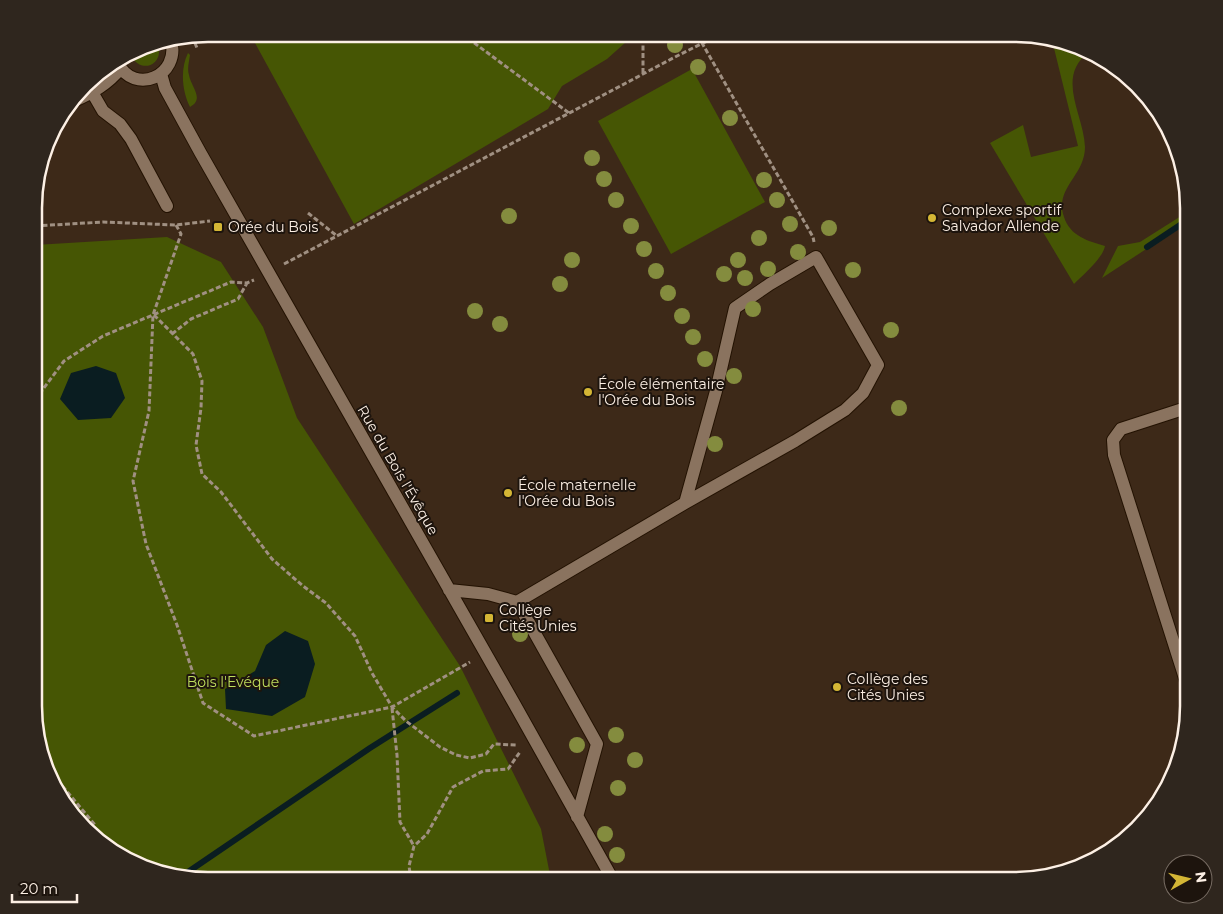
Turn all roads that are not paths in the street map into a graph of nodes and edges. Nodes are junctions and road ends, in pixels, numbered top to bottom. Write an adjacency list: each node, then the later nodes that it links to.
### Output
1 (173, 47): 4 (street)
2 (121, 68): 4 (street)
3 (115, 72): 5 (street)
4 (161, 74): 10 (street, Rue du Bois l'Évêque)
5 (93, 90)
6 (86, 97): 7 (street)
7 (168, 206)
8 (1180, 411): 12 (street)
9 (685, 503): 9 (street); 11 (street)
10 (449, 590): 11 (street); 13 (street, Rue du Bois l'Évêque)
11 (517, 602): 13 (street)
12 (1180, 663)
13 (577, 817): 14 (street, Rue du Bois l'Évêque)
14 (608, 872)

